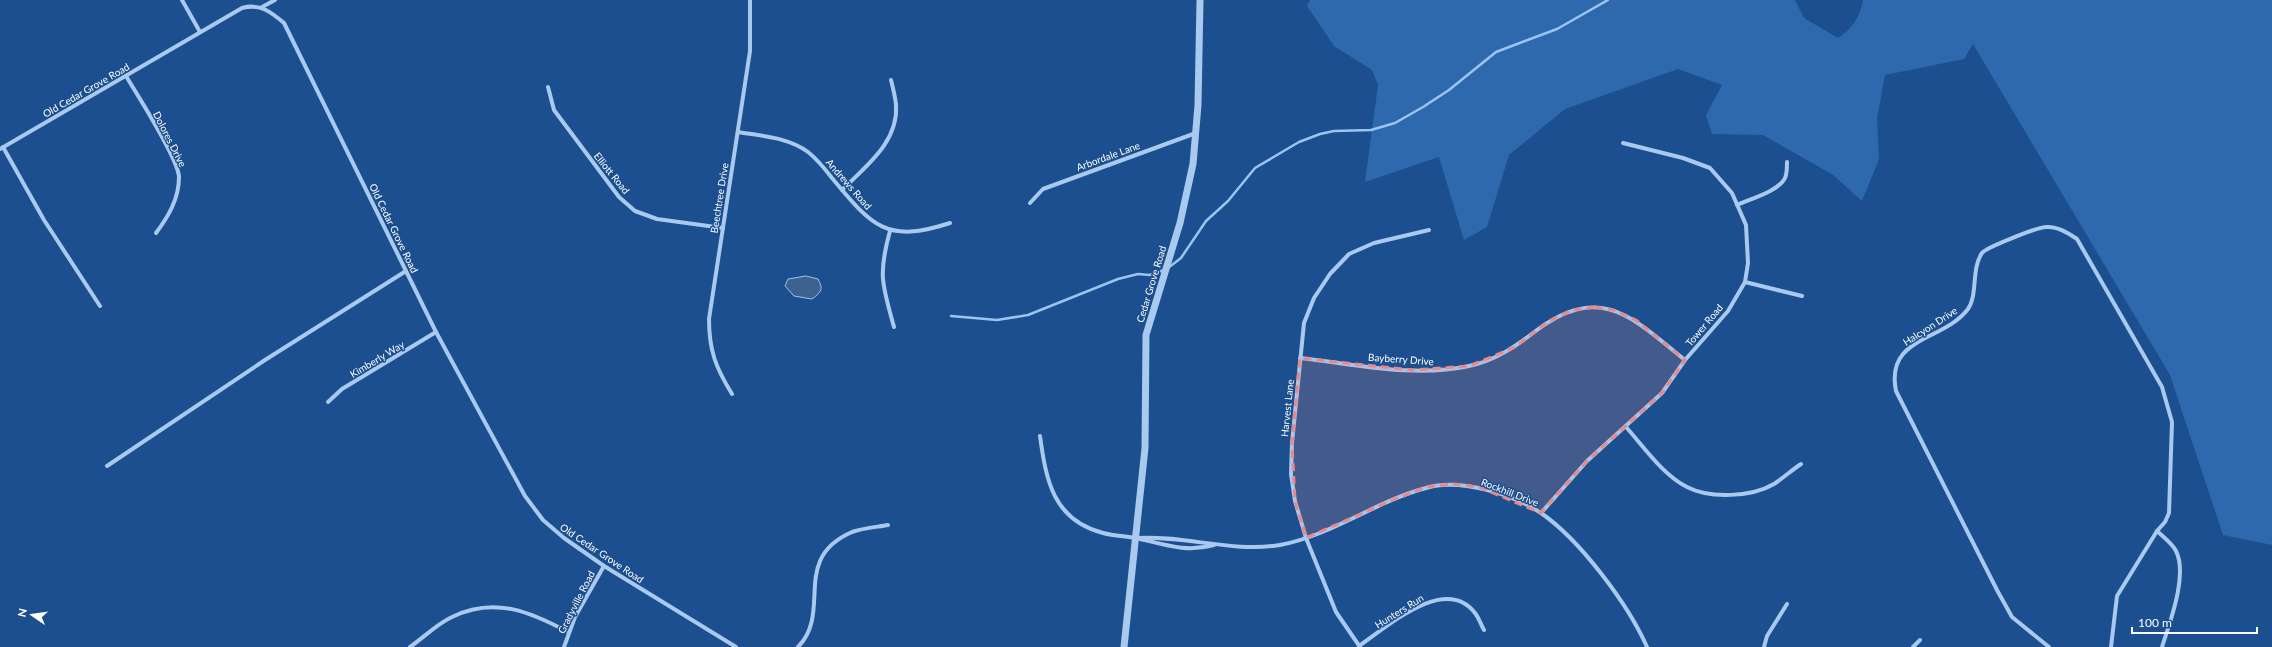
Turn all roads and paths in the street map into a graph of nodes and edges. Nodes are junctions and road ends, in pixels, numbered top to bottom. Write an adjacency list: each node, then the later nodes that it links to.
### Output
1 (182, 0): 6 (street)
2 (275, 0): 5 (street)
3 (750, 0): 10 (street, Beechtree Drive)
4 (1200, 0): 11 (street, Cedar Grove Road)
5 (262, 7): 6 (street, Old Cedar Grove Road); 23 (street, Old Cedar Grove Road)
6 (200, 32): 7 (street, Old Cedar Grove Road)
7 (126, 76): 13 (street, Old Cedar Grove Road); 22 (street, Dolores Drive)
8 (891, 80): 15 (street)
9 (548, 87): 19 (street, Elliott Road)
10 (738, 132): 15 (street, Andrews Road); 19 (street, Beechtree Drive)
11 (1197, 133): 16 (street, Arbordale Lane); 40 (street, Cedar Grove Road)
12 (1623, 144): 17 (street, Tower Road)
13 (2, 148): 26 (street)
14 (1787, 162): 17 (street)
15 (842, 190): 21 (street, Andrews Road)
16 (1030, 203)
17 (1737, 205): 24 (street, Tower Road)
18 (950, 223): 21 (street, Andrews Road)
19 (723, 228): 31 (street, Beechtree Drive)
20 (1429, 230): 29 (street, Harvest Lane)
21 (890, 231): 27 (street)
22 (156, 233)
23 (406, 271): 28 (street, Old Cedar Grove Road); 36 (street)
24 (1745, 282): 25 (street); 30 (street, Tower Road)
25 (1802, 296)
26 (100, 306)
27 (894, 327)
28 (436, 332): 32 (street, Kimberly Way); 43 (street, Old Cedar Grove Road)
29 (1300, 358): 30 (street, Bayberry Drive); 41 (street, Harvest Lane)
30 (1685, 360): 33 (street, Tower Road)
31 (732, 394)
32 (328, 402)
33 (1626, 427): 35 (street); 37 (street, Tower Road)
34 (1040, 436): 40 (street)
35 (1801, 464)
36 (107, 466)
37 (1541, 513): 41 (street, Rockhill Drive); 54 (street, Rockhill Drive)
38 (888, 524): 52 (street)
39 (2157, 531): 57 (street, Halcyon Drive); 58 (street, Halcyon Drive); 59 (street)
40 (1136, 538): 42 (street, Rockhill Drive); 42 (street, Rockhill Drive); 53 (street, Cedar Grove Road)
41 (1306, 538): 42 (street, Rockhill Drive); 48 (street, Harvest Lane)
42 (1216, 544)
43 (604, 566): 46 (street, Gradyville Road); 51 (street, Old Cedar Grove Road)
44 (1787, 604): 55 (street)
45 (1484, 630): 48 (street, Hunters Run)
46 (568, 632): 49 (street); 50 (street, Gradyville Road)
47 (1920, 640): 56 (street)
48 (1360, 646)
49 (410, 647)
50 (564, 647)
51 (736, 647)
52 (798, 647)
53 (1124, 647)
54 (1647, 647)
55 (1764, 647)
56 (1913, 647)
57 (2049, 647)
58 (2111, 647)
59 (2162, 647)

